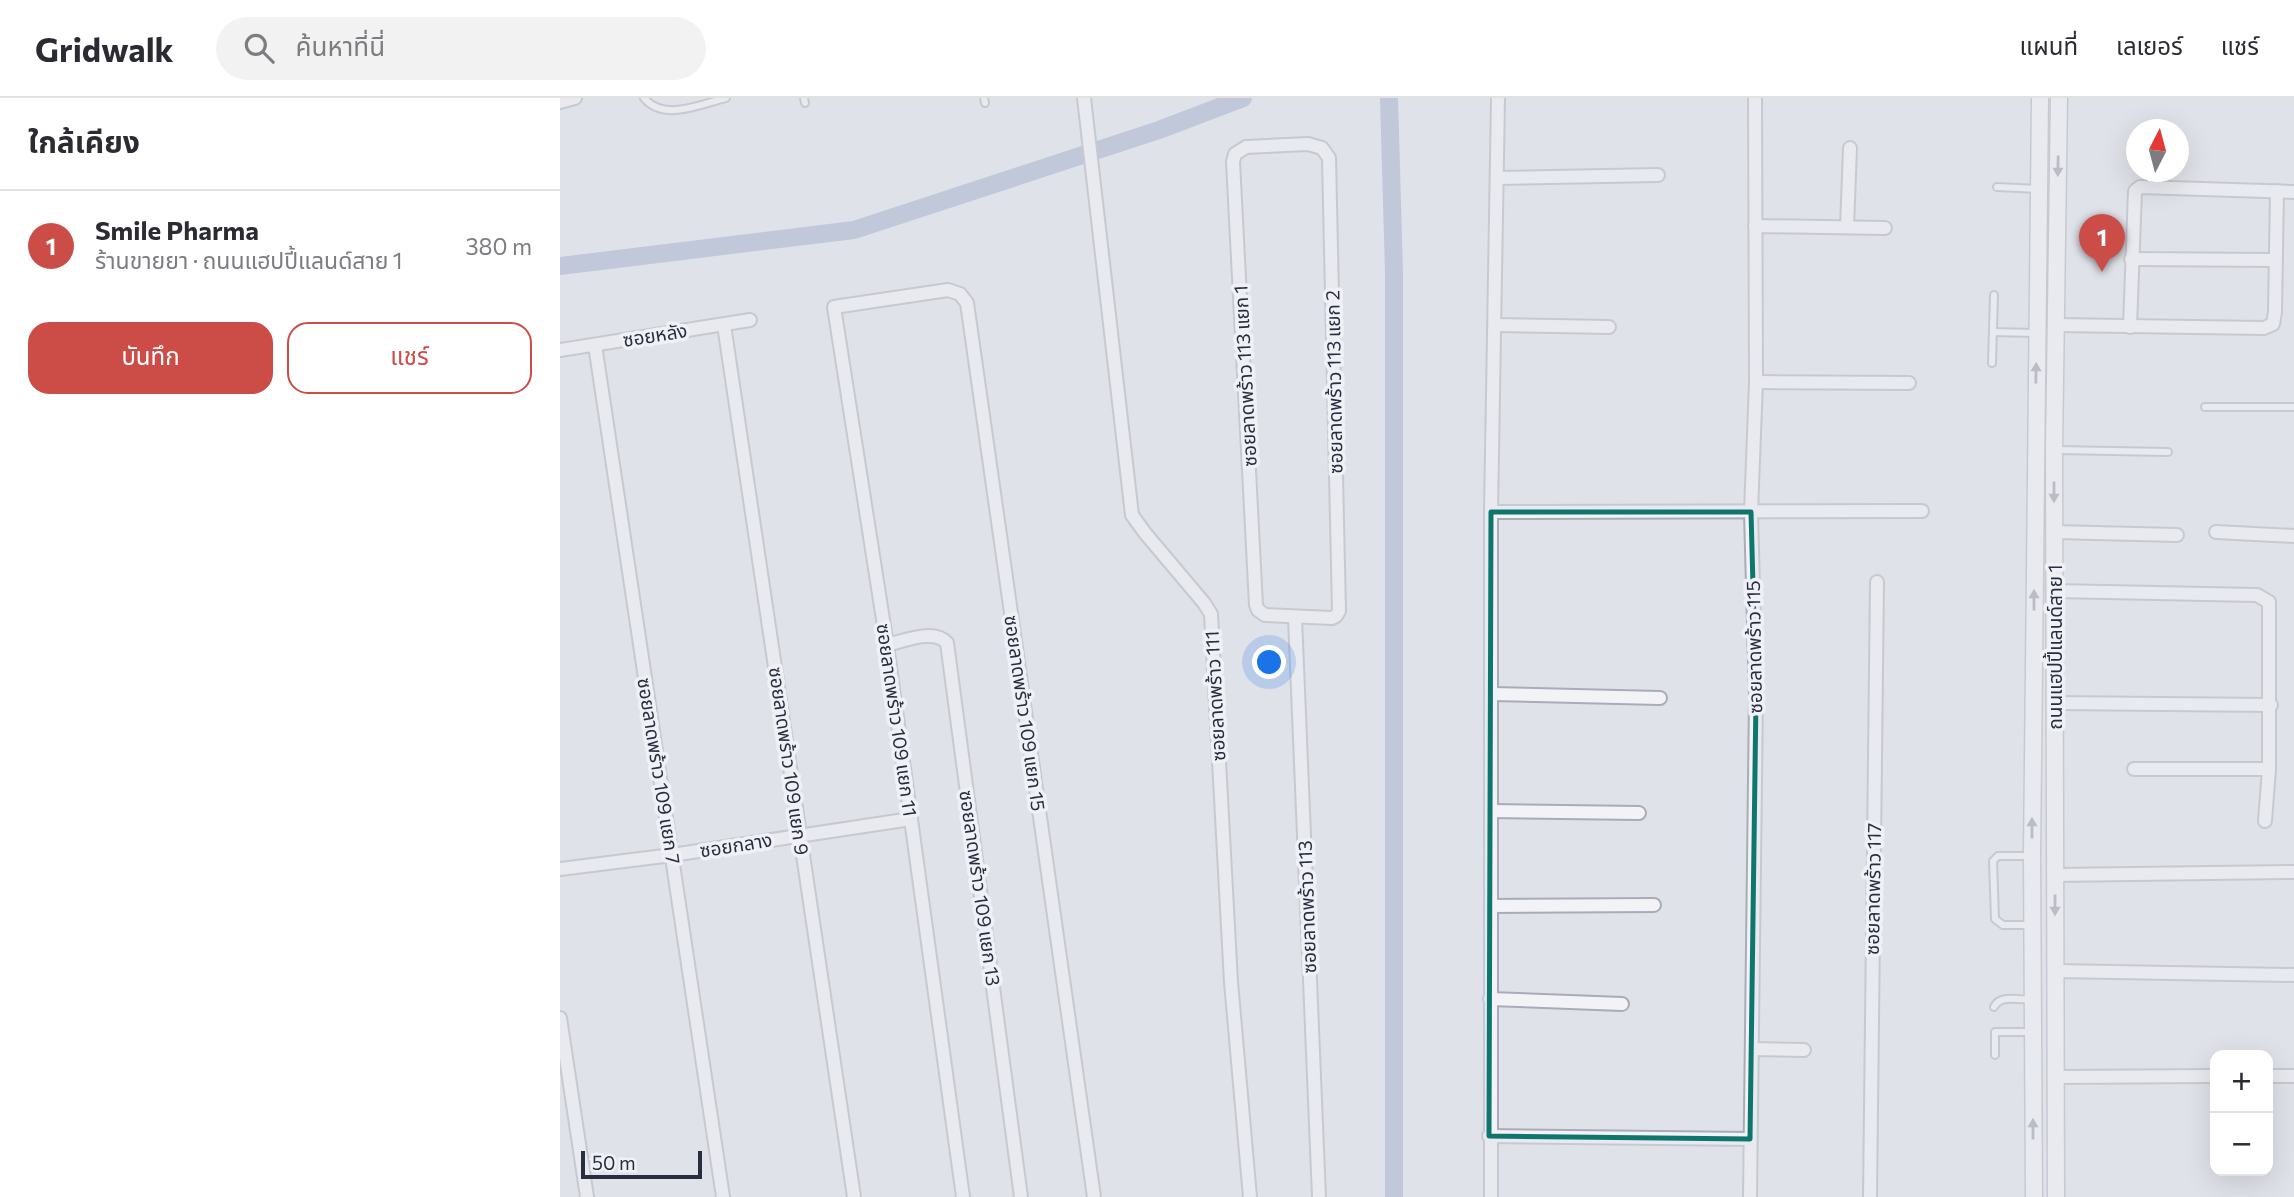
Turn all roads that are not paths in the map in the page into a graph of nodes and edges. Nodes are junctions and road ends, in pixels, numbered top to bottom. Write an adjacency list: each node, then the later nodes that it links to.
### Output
1 (575, 98): 9 (street)
2 (644, 98): 3 (lane)
3 (726, 98)
4 (1084, 98): 98 (street, ซอยลาดพร้าว 111)
5 (1498, 98): 13 (street)
6 (1755, 98): 18 (street, ซอยลาดพร้าว 115)
7 (2040, 98): 15 (street, ถนนแฮปปี้แลนด์สาย 1)
8 (2059, 98): 22 (street, ถนนแฮปปี้แลนด์สาย 1, one-way to 22)
9 (560, 102)
10 (1283, 145): 53 (street, ซอยลาดพร้าว 113 แยก 1); 53 (street, ซอยลาดพร้าว 113 แยก 2)
11 (1850, 148): 19 (street)
12 (1658, 175): 13 (street)
13 (1497, 178): 29 (street)
14 (1997, 187): 15 (lane)
15 (2038, 189): 21 (street, ถนนแฮปปี้แลนด์สาย 1)
16 (2277, 191): 17 (street); 23 (street); 24 (street)
17 (2294, 192)
18 (1755, 226): 19 (street); 38 (street, ซอยลาดพร้าว 115)
19 (1847, 227): 20 (street)
20 (1885, 228)
21 (2038, 248): 22 (street); 33 (street, ถนนแฮปปี้แลนด์สาย 1)
22 (2056, 248): 30 (street, ถนนแฮปปี้แลนด์สาย 1)
23 (2131, 259): 24 (street); 32 (street)
24 (2276, 260): 32 (street)
25 (1994, 295): 34 (lane)
26 (897, 298): 54 (street, ซอยลาดพร้าว 109 แยก 11); 97 (street, ซอยลาดพร้าว 109 แยก 15)
27 (750, 320): 28 (street, ซอยหลัง)
28 (724, 325): 35 (street, ซอยหลัง); 66 (street, ซอยลาดพร้าว 109 แยก 9)
29 (1495, 325): 31 (street); 45 (street)
30 (2055, 325): 32 (street); 33 (street); 42 (street, ถนนแฮปปี้แลนด์สาย 1)
31 (1609, 327)
32 (2130, 327)
33 (2036, 329): 34 (lane); 58 (street, ถนนแฮปปี้แลนด์สาย 1, one-way to 33)
34 (1993, 332): 37 (lane)
35 (595, 345): 36 (street, ซอยหลัง); 67 (street, ซอยลาดพร้าว 109 แยก 7)
36 (560, 350)
37 (1992, 363)
38 (1756, 382): 39 (street); 46 (street, ซอยลาดพร้าว 115)
39 (1909, 383)
40 (2205, 407): 41 (lane)
41 (2294, 407)
42 (2054, 450): 43 (lane); 47 (street, ถนนแฮปปี้แลนด์สาย 1, one-way to 47)
43 (2168, 452)
44 (1922, 511): 46 (street)
45 (1491, 512): 46 (street); 55 (street)
46 (1751, 512): 83 (street, ซอยลาดพร้าว 115)
47 (2054, 532): 49 (street); 52 (street, ถนนแฮปปี้แลนด์สาย 1)
48 (2216, 532): 50 (street)
49 (2177, 535)
50 (2294, 536)
51 (1877, 582): 102 (street, ซอยลาดพร้าว 117)
52 (2054, 592): 57 (street, ถนนแฮปปี้แลนด์สาย 1); 59 (street)
53 (1296, 618): 99 (street, ซอยลาดพร้าว 113)
54 (887, 645): 64 (street, ซอยลาดพร้าว 109 แยก 11); 96 (street, ซอยลาดพร้าว 109 แยก 13)
55 (1492, 694): 56 (street); 62 (street)
56 (1660, 698)
57 (2055, 703): 58 (street); 59 (street); 71 (street, ถนนแฮปปี้แลนด์สาย 1)
58 (2033, 704): 68 (street, ถนนแฮปปี้แลนด์สาย 1, one-way to 58)
59 (2271, 705): 61 (street)
60 (2134, 769): 61 (street)
61 (2269, 769): 65 (street)
62 (1491, 811): 63 (street); 73 (street)
63 (1639, 813)
64 (911, 819): 66 (street, ซอยกลาง); 95 (street, ซอยลาดพร้าว 109 แยก 11)
65 (2265, 821)
66 (800, 835): 67 (street, ซอยกลาง); 94 (street, ซอยลาดพร้าว 109 แยก 9)
67 (672, 855): 69 (street, ซอยกลาง); 93 (street, ซอยลาดพร้าว 109 แยก 7)
68 (2032, 856): 74 (street, ถนนแฮปปี้แลนด์สาย 1); 74 (lane)
69 (560, 869)
70 (2294, 872): 71 (street)
71 (2055, 876): 75 (street, ถนนแฮปปี้แลนด์สาย 1, one-way to 75)
72 (1654, 905): 73 (street)
73 (1491, 906): 77 (street)
74 (2034, 925): 78 (street, ถนนแฮปปี้แลนด์สาย 1)
75 (2055, 971): 76 (street); 89 (street, ถนนแฮปปี้แลนด์สาย 1)
76 (2294, 975)
77 (1490, 999): 79 (street); 90 (street)
78 (2034, 1000): 80 (lane); 82 (street, ถนนแฮปปี้แลนด์สาย 1)
79 (1622, 1004)
80 (1994, 1007)
81 (560, 1018): 92 (street)
82 (2033, 1032): 85 (lane); 103 (street, ถนนแฮปปี้แลนด์สาย 1, one-way to 82)
83 (1752, 1049): 84 (street); 91 (street, ซอยลาดพร้าว 115)
84 (1804, 1050)
85 (1995, 1055)
86 (2210, 1076): 89 (street)
87 (2273, 1076): 88 (street)
88 (2294, 1076)
89 (2056, 1077): 104 (street, ถนนแฮปปี้แลนด์สาย 1)
90 (1489, 1136): 91 (street); 100 (street)
91 (1750, 1139): 101 (street, ซอยลาดพร้าว 115)
92 (587, 1197)
93 (723, 1197)
94 (854, 1197)
95 (963, 1197)
96 (1021, 1197)
97 (1094, 1197)
98 (1250, 1197)
99 (1319, 1197)
100 (1491, 1197)
101 (1750, 1197)
102 (1870, 1197)
103 (2034, 1197)
104 (2056, 1197)

